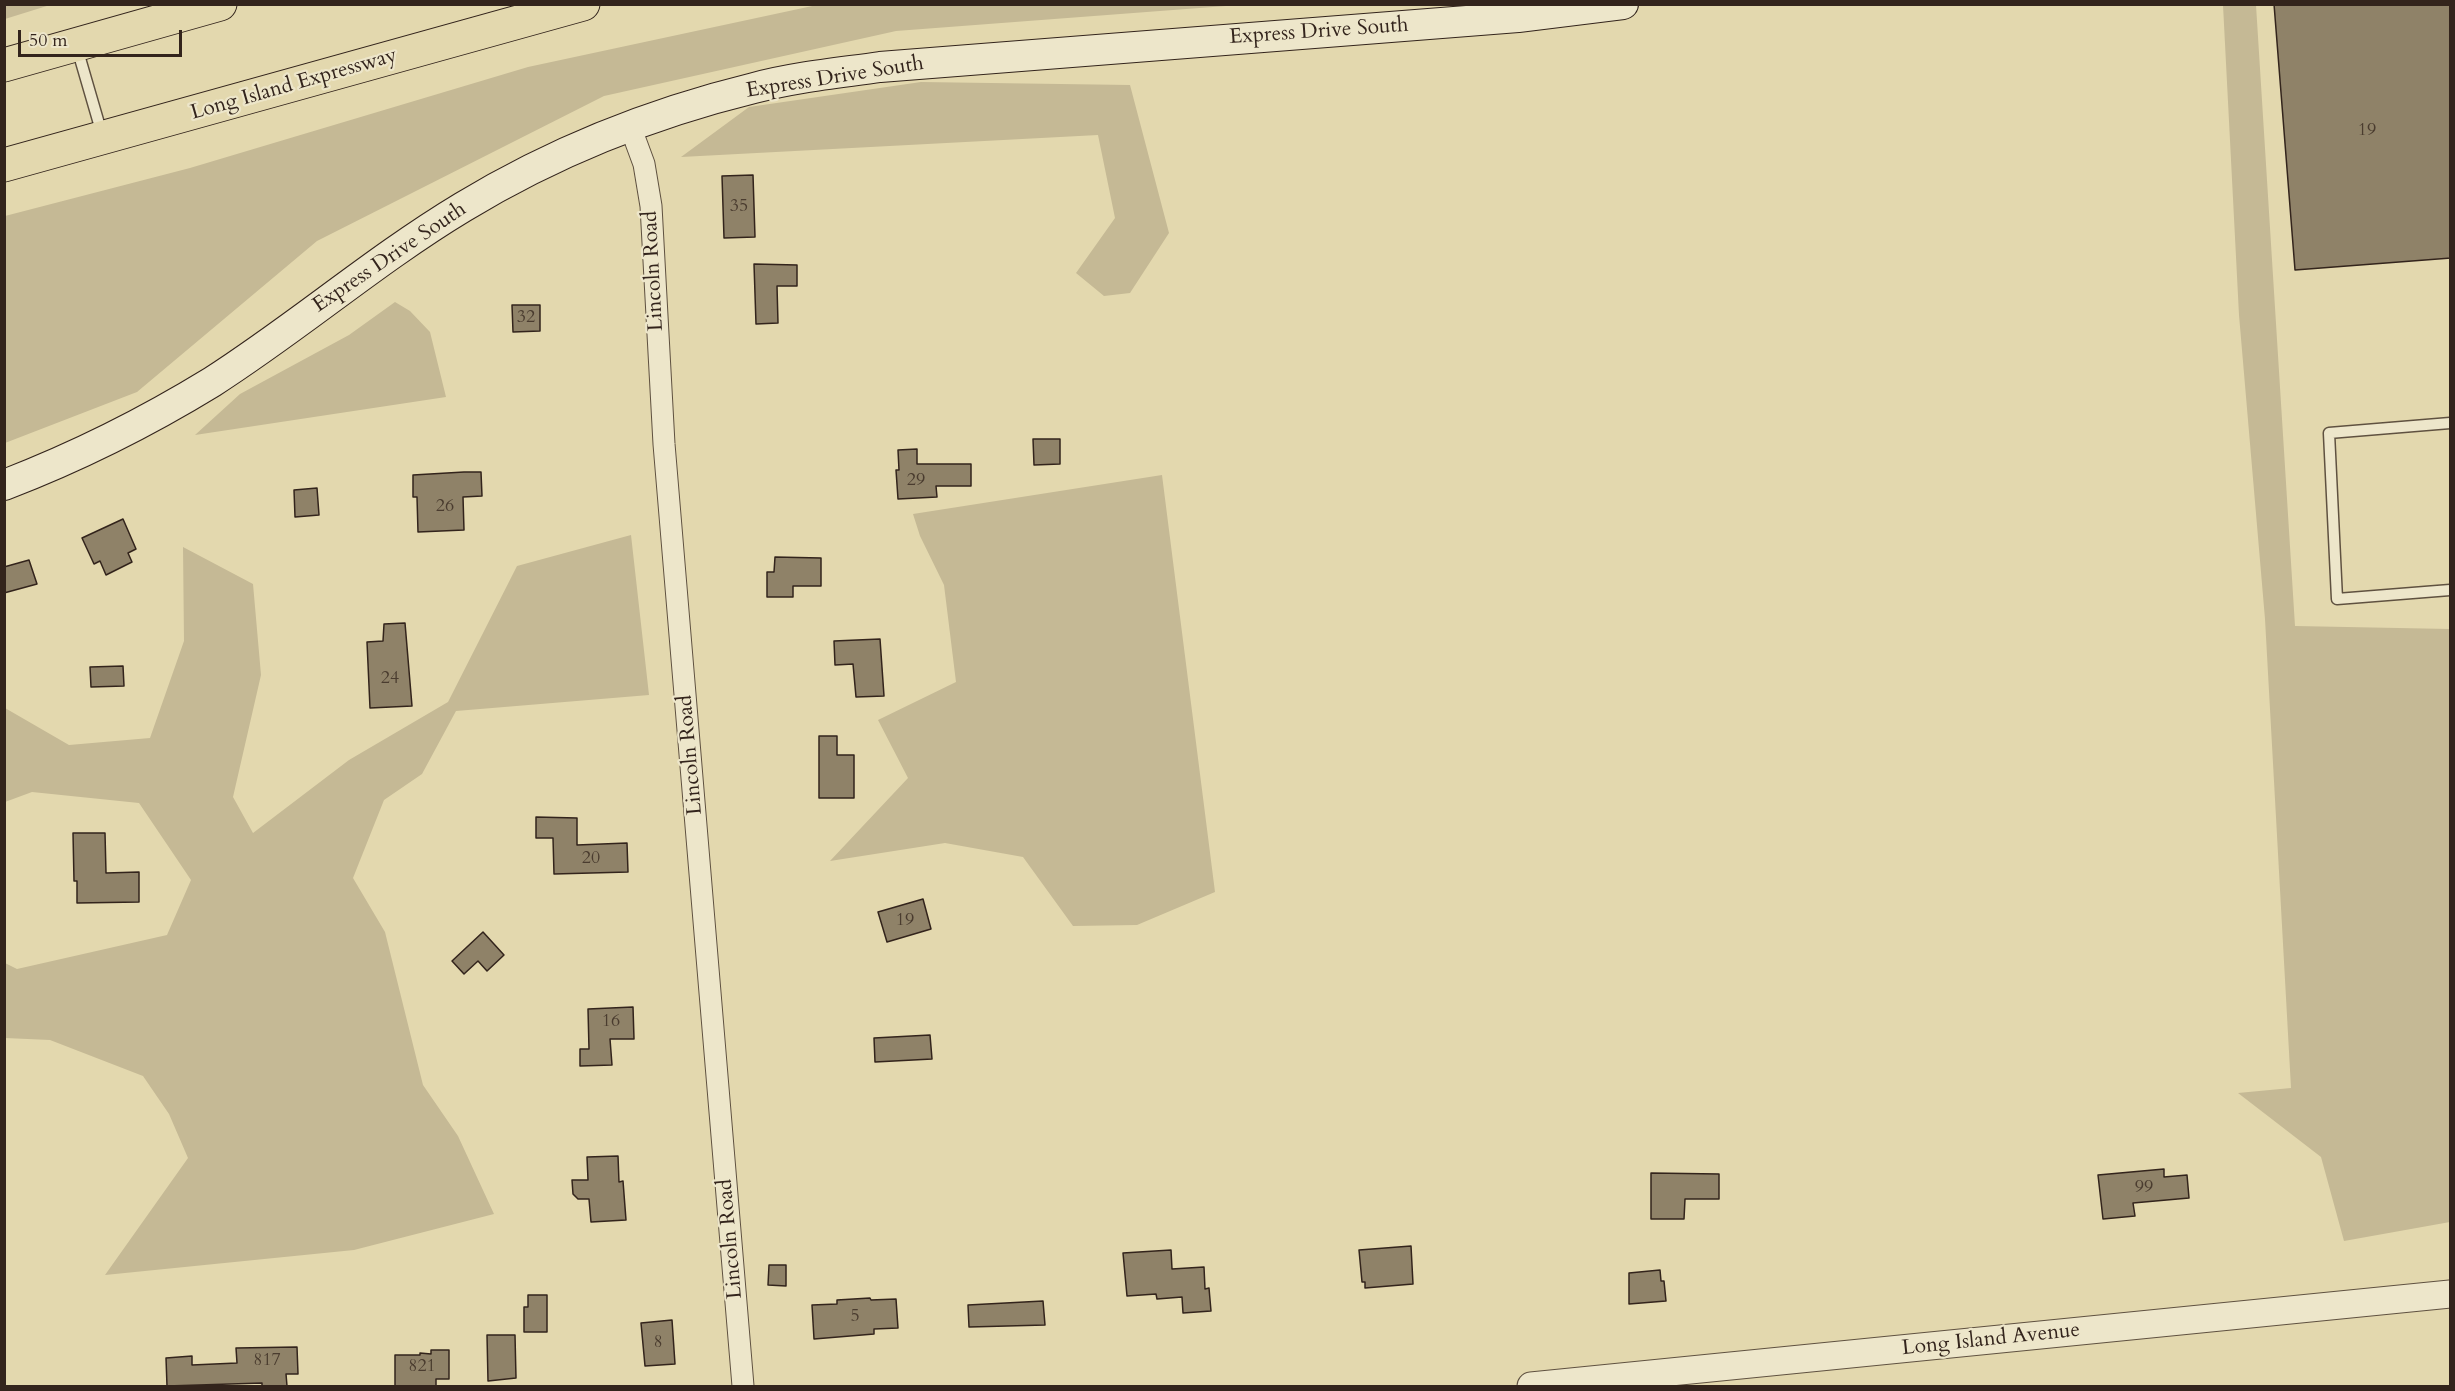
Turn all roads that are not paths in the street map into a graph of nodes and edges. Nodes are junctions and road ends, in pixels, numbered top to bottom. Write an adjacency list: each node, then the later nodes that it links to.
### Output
1 (220, 4): 4 (highway)
2 (583, 4): 7 (highway, Long Island Expressway)
3 (1623, 4): 6 (main road, Express Drive South)
4 (76, 45): 5 (highway); 7 (lane)
5 (4, 65)
6 (630, 126): 10 (main road, Express Drive South); 13 (street, Lincoln Road)
7 (104, 138): 8 (highway, Long Island Expressway)
8 (4, 165)
9 (2451, 423): 11 (lane)
10 (4, 485)
11 (2451, 590)
12 (2451, 1294): 14 (street, Long Island Avenue)
13 (743, 1386)
14 (1531, 1386)

